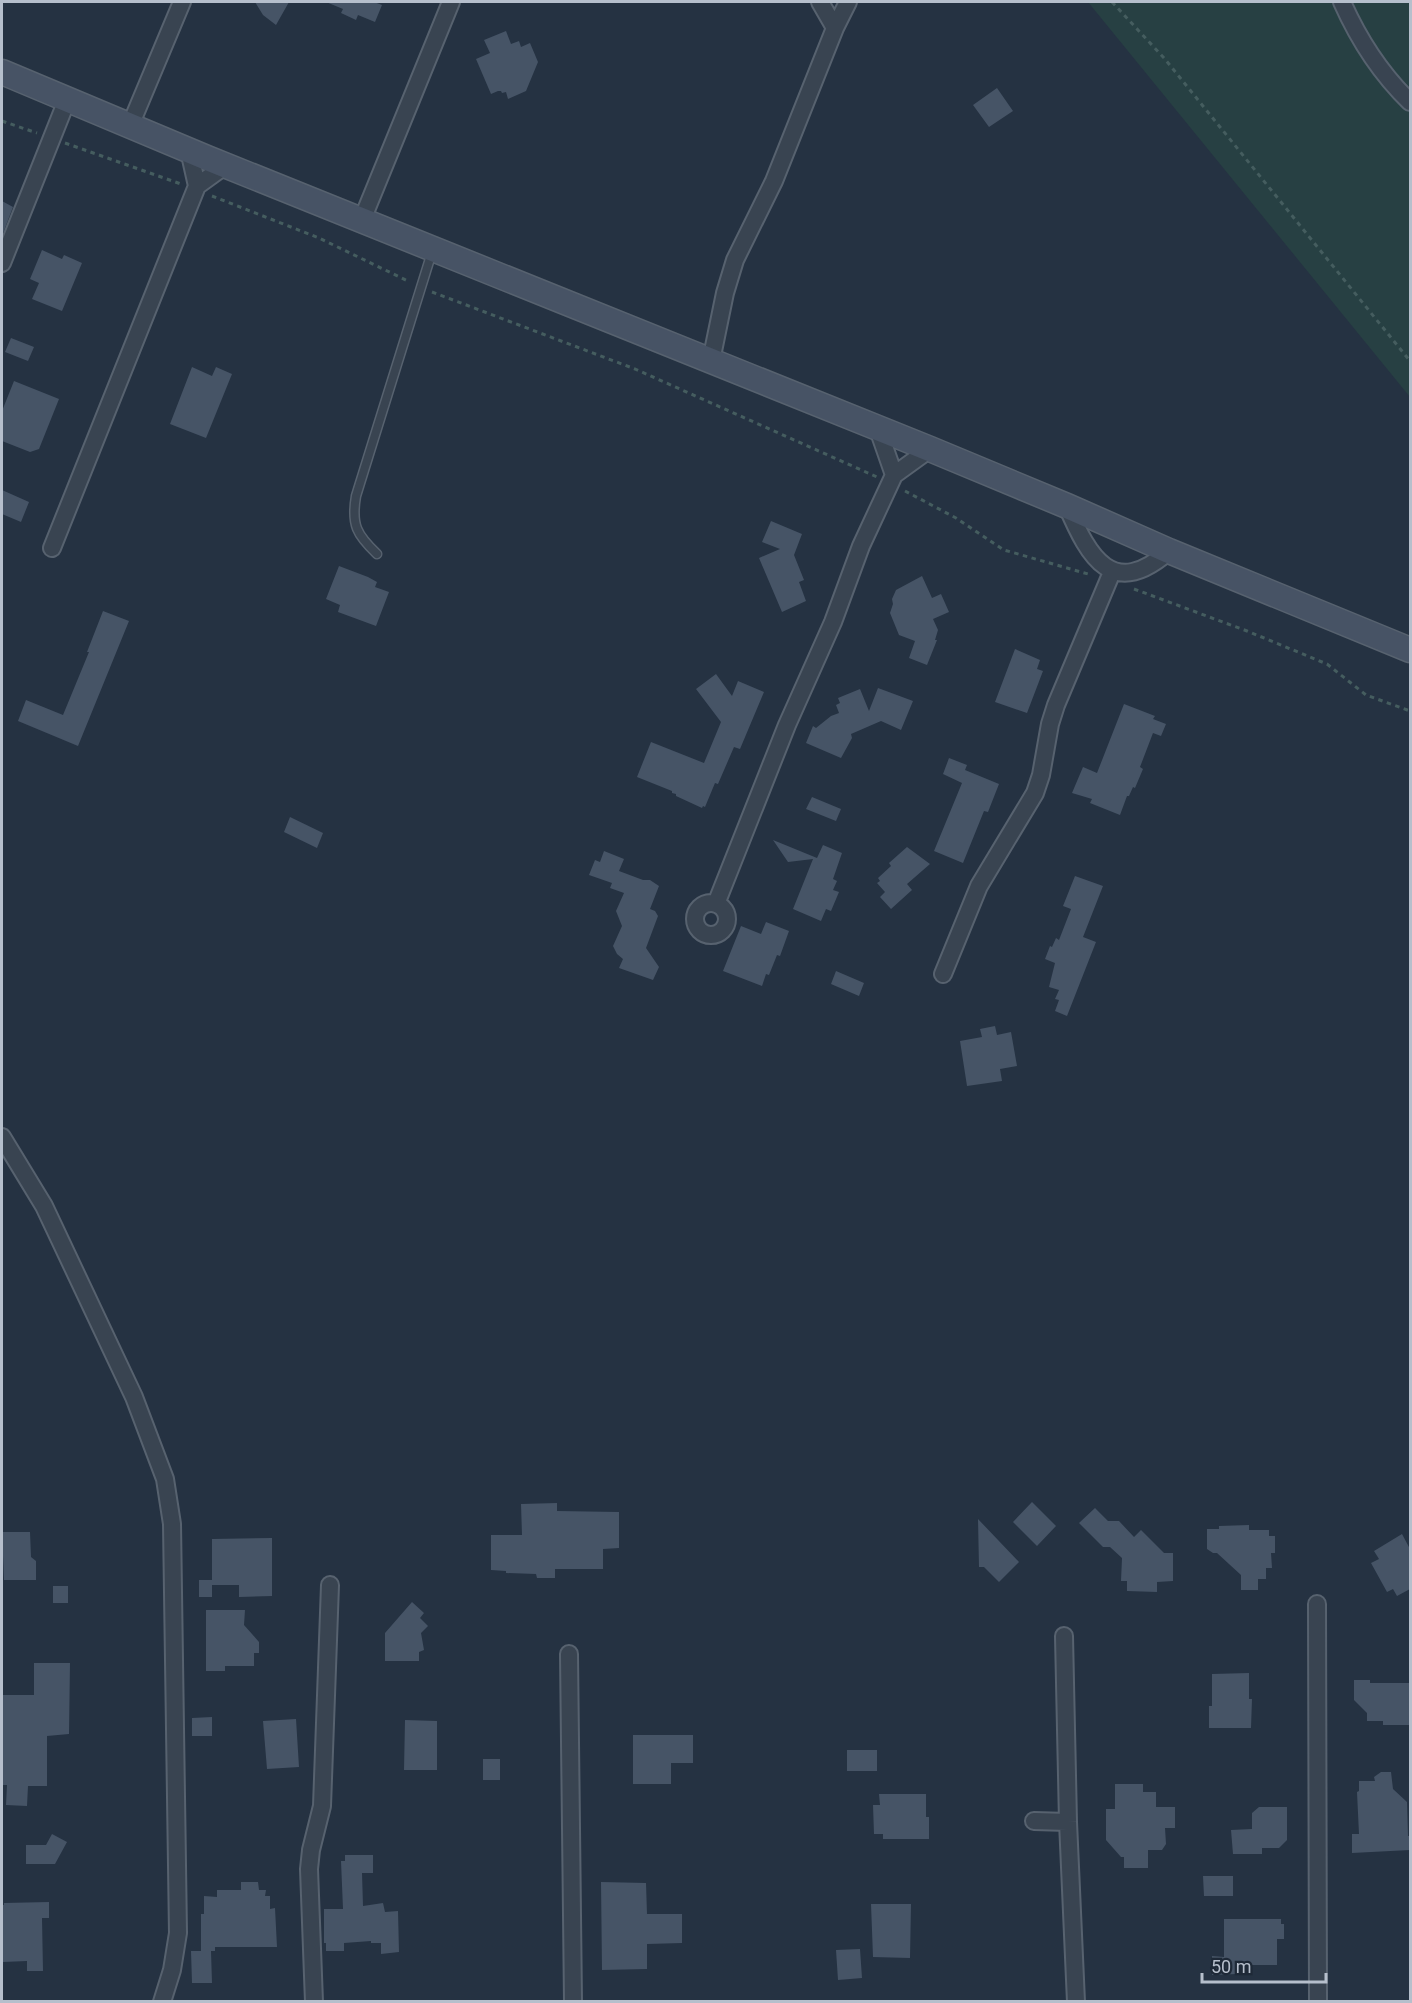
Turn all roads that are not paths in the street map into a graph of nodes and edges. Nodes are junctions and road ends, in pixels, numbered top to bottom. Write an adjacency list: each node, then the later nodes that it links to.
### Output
1 (182, 2): 10 (street)
2 (451, 2): 14 (street)
3 (820, 2): 6 (street)
4 (848, 2): 6 (street)
5 (1342, 2): 9 (street)
6 (835, 28): 17 (street)
7 (2, 72): 8 (street)
8 (67, 100): 10 (street); 16 (street)
9 (1410, 102)
10 (130, 126): 11 (street)
11 (189, 150): 12 (street); 13 (street)
12 (226, 165): 13 (street); 14 (street)
13 (196, 188): 22 (street)
14 (362, 220): 15 (street)
15 (433, 249): 17 (street); 24 (lane)
16 (2, 263)
17 (711, 361): 18 (street)
18 (878, 429): 19 (street); 20 (street)
19 (930, 449): 20 (street); 21 (street)
20 (892, 479): 27 (street)
21 (1067, 506): 23 (street); 25 (street)
22 (52, 548)
23 (1169, 551): 25 (street); 26 (street)
24 (377, 555)
25 (1111, 575): 28 (street)
26 (1410, 650)
27 (716, 904)
28 (943, 974)
29 (2, 1137): 36 (street)
30 (330, 1585): 37 (street)
31 (1317, 1604): 40 (street)
32 (1064, 1636): 35 (street)
33 (569, 1654): 38 (street)
34 (1034, 1821): 35 (street)
35 (1068, 1822): 39 (street)
36 (162, 2001)
37 (314, 2001)
38 (573, 2001)
39 (1076, 2001)
40 (1318, 2001)

